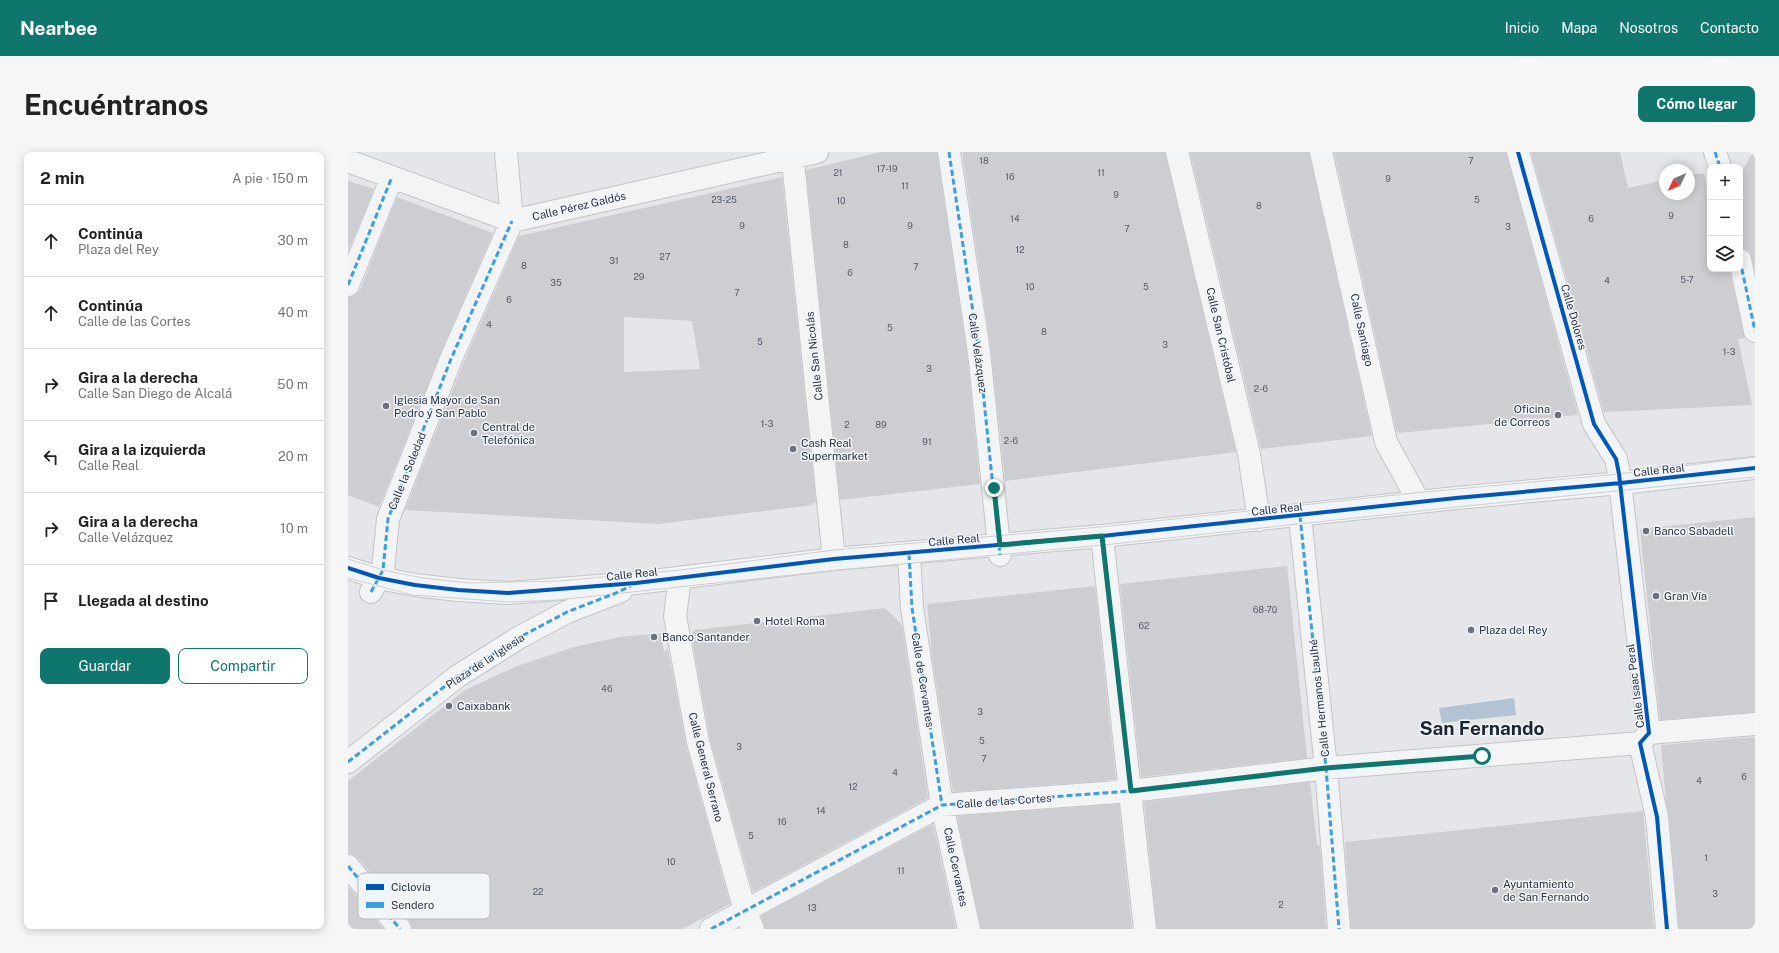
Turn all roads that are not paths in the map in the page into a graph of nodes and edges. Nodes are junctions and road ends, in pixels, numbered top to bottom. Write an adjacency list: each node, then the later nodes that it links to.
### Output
1 (506, 152): 12 (street)
2 (817, 152): 8 (street, Calle Pérez Galdós)
3 (949, 152): 22 (street, Calle Velázquez)
4 (1177, 152): 20 (street, Calle San Cristóbal)
5 (1321, 152): 18 (street, Calle Santiago)
6 (1518, 152): 17 (street, Calle Dolores)
7 (1715, 152): 10 (street)
8 (792, 155): 12 (street, Calle Pérez Galdós); 24 (street, Calle San Nicolás)
9 (348, 161): 11 (street)
10 (1719, 164)
11 (392, 177): 12 (street); 14 (street)
12 (512, 221): 28 (street, Calle la Soledad)
13 (1743, 272): 15 (street)
14 (348, 285)
15 (1755, 331)
16 (1755, 468): 17 (street, Calle Real)
17 (1621, 483): 18 (street, Calle Real); 30 (street, Calle Isaac Peral)
18 (1415, 502): 19 (street, Calle Real)
19 (1300, 516): 20 (street, Calle Real); 32 (street, Calle Hermanos Laulhé)
20 (1259, 520): 21 (street, Calle Real)
21 (1102, 536): 22 (street, Calle Real); 33 (street)
22 (1000, 550): 23 (street, Calle Real)
23 (909, 554): 24 (street, Calle Real); 34 (street, Calle de Cervantes)
24 (834, 560): 26 (street, Calle Real)
25 (348, 568): 28 (street, Calle Real)
26 (680, 578): 27 (street, Calle Real); 38 (street, Calle General Serrano)
27 (636, 583): 28 (street, Calle Real); 31 (street, Plaza de la Iglesia)
28 (375, 585)
29 (1755, 724): 30 (street)
30 (1644, 738): 32 (street); 44 (street, Calle Isaac Peral)
31 (348, 762)
32 (1326, 768): 33 (street, Calle de las Cortes); 43 (street, Calle Hermanos Laulhé)
33 (1131, 791): 34 (street, Calle de las Cortes); 42 (street)
34 (942, 805): 38 (street, Calle de las Cortes); 41 (street, Calle Cervantes)
35 (348, 866): 36 (street)
36 (358, 878)
37 (392, 919): 39 (street)
38 (749, 920): 40 (street, Calle de las Cortes)
39 (400, 929)
40 (711, 929)
41 (969, 929)
42 (1145, 929)
43 (1339, 929)
44 (1667, 929)

